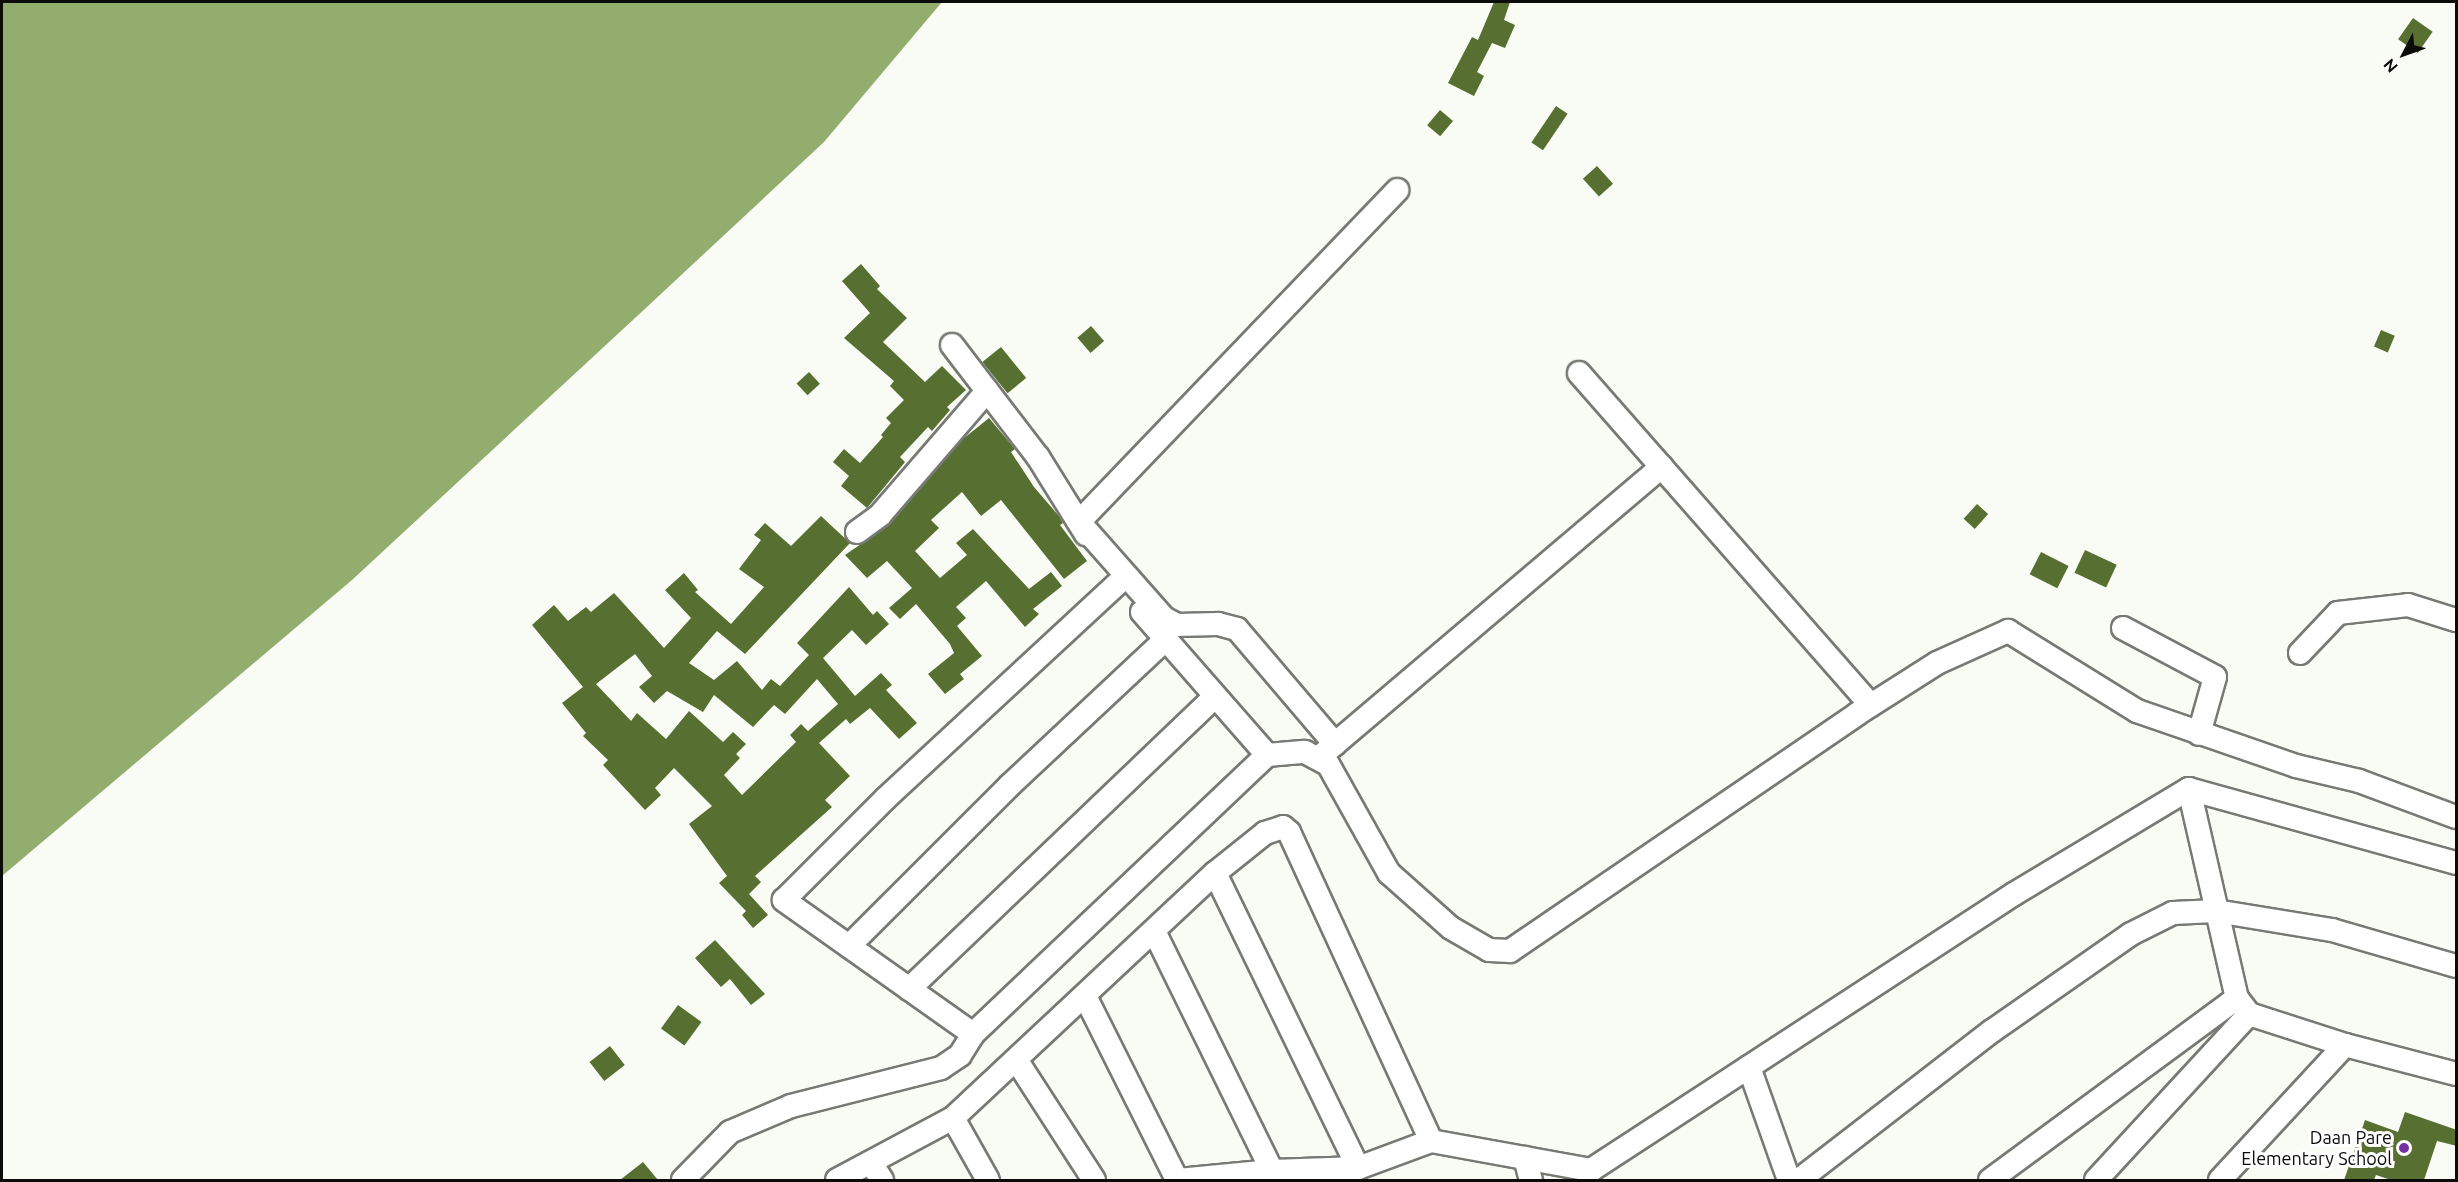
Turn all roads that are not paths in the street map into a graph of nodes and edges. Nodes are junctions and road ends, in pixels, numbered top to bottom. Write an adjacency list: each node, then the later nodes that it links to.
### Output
1 (1397, 190): 6 (street)
2 (952, 345): 4 (street)
3 (1579, 373): 5 (street)
4 (987, 391): 6 (street); 7 (street)
5 (1662, 467): 14 (street); 16 (street)
6 (1079, 522): 8 (street); 16 (street)
7 (857, 532)
8 (1118, 584): 11 (street); 25 (street)
9 (2457, 620): 12 (street)
10 (2123, 628): 15 (street)
11 (1166, 640): 13 (street); 25 (street)
12 (2300, 653)
13 (1215, 697): 17 (street); 27 (street)
14 (1871, 705): 15 (street); 18 (street)
15 (2199, 734): 20 (street)
16 (1335, 744): 18 (street)
17 (1267, 755): 18 (street); 30 (street)
18 (1317, 759)
19 (2189, 789): 21 (street); 23 (street); 33 (street)
20 (2457, 817)
21 (2457, 863)
22 (1215, 873): 24 (street); 36 (street); 38 (street)
23 (2216, 911): 26 (street); 29 (street); 48 (street)
24 (1154, 931): 28 (street); 39 (street)
25 (849, 946): 27 (street)
26 (2457, 966)
27 (909, 989): 30 (street)
28 (1085, 996): 32 (street); 45 (street)
29 (2243, 1006): 31 (street); 49 (street); 50 (street)
30 (973, 1034): 41 (street)
31 (2344, 1045): 34 (street); 51 (street)
32 (1017, 1061): 35 (street); 44 (street)
33 (1749, 1067): 37 (street); 47 (street)
34 (2457, 1074)
35 (953, 1118): 40 (street); 43 (street)
36 (1431, 1141): 37 (street); 38 (street)
37 (1525, 1158): 46 (street)
38 (1358, 1168): 39 (street)
39 (1272, 1171): 45 (street)
40 (877, 1172): 42 (street)
41 (683, 1180)
42 (837, 1180)
43 (988, 1180)
44 (1094, 1180)
45 (1177, 1180)
46 (1531, 1180)
47 (1789, 1180)
48 (1799, 1180)
49 (1990, 1180)
50 (2096, 1180)
51 (2220, 1180)

